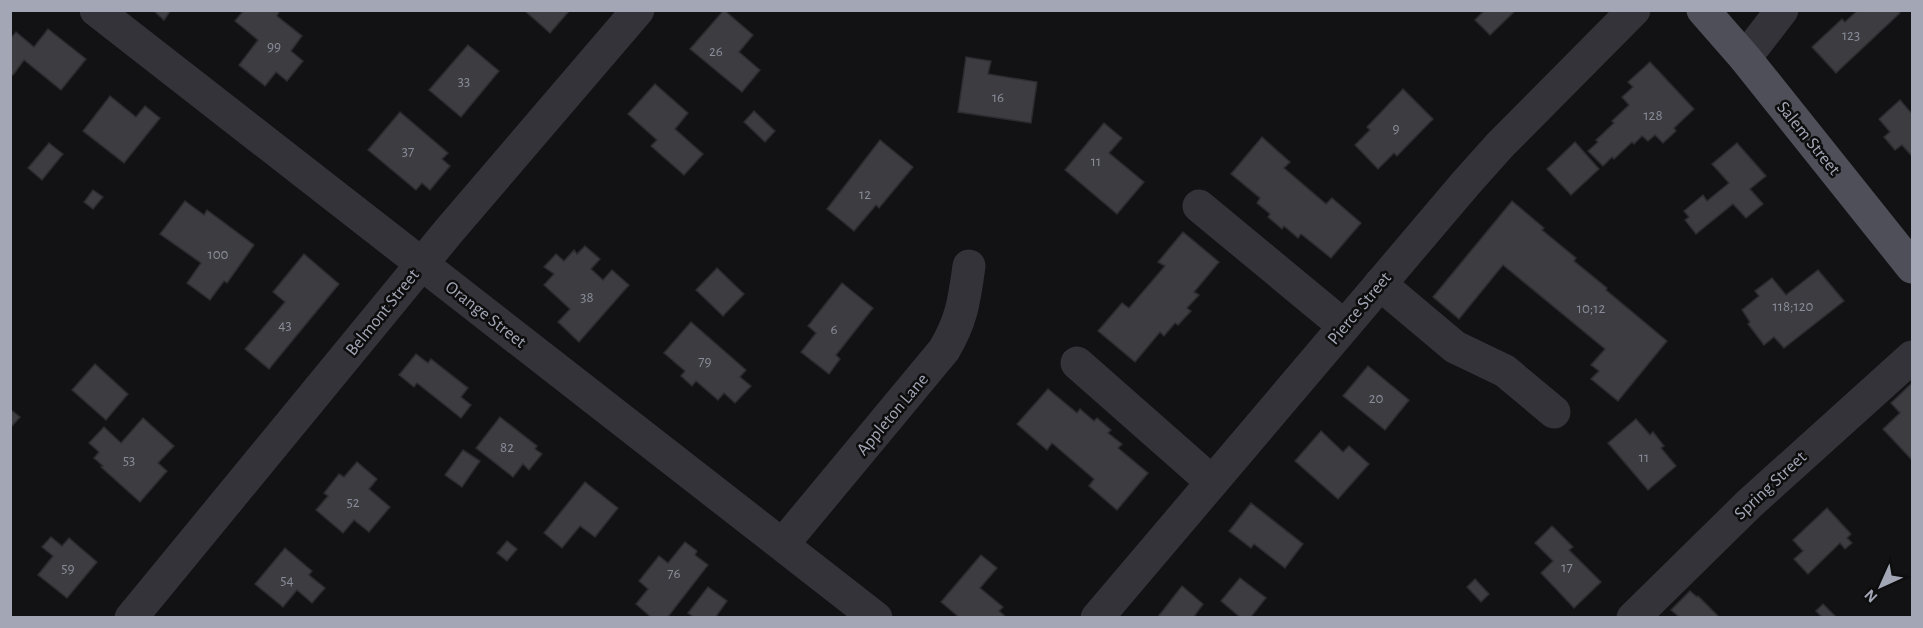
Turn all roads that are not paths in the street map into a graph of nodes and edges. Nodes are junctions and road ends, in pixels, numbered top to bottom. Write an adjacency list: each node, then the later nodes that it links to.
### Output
1 (96, 10): 8 (street, Orange Street)
2 (638, 10): 8 (street, Belmont Street)
3 (1634, 10): 11 (street, Pierce Street)
4 (1704, 10): 6 (main road, Salem Street)
5 (1782, 10): 6 (street)
6 (1745, 58): 10 (main road, Salem Street)
7 (1198, 206): 12 (street)
8 (422, 264): 17 (street, Orange Street); 18 (street, Belmont Street)
9 (969, 266): 17 (street, Appleton Lane)
10 (1912, 267)
11 (1380, 284): 12 (street, Pierce Street); 15 (street)
12 (1344, 326): 16 (street, Pierce Street)
13 (1912, 357): 21 (street, Spring Street)
14 (1077, 363): 16 (street)
15 (1554, 412)
16 (1212, 482): 20 (street, Pierce Street)
17 (783, 544): 19 (street, Orange Street)
18 (131, 618)
19 (876, 618)
20 (1097, 618)
21 (1633, 618)

